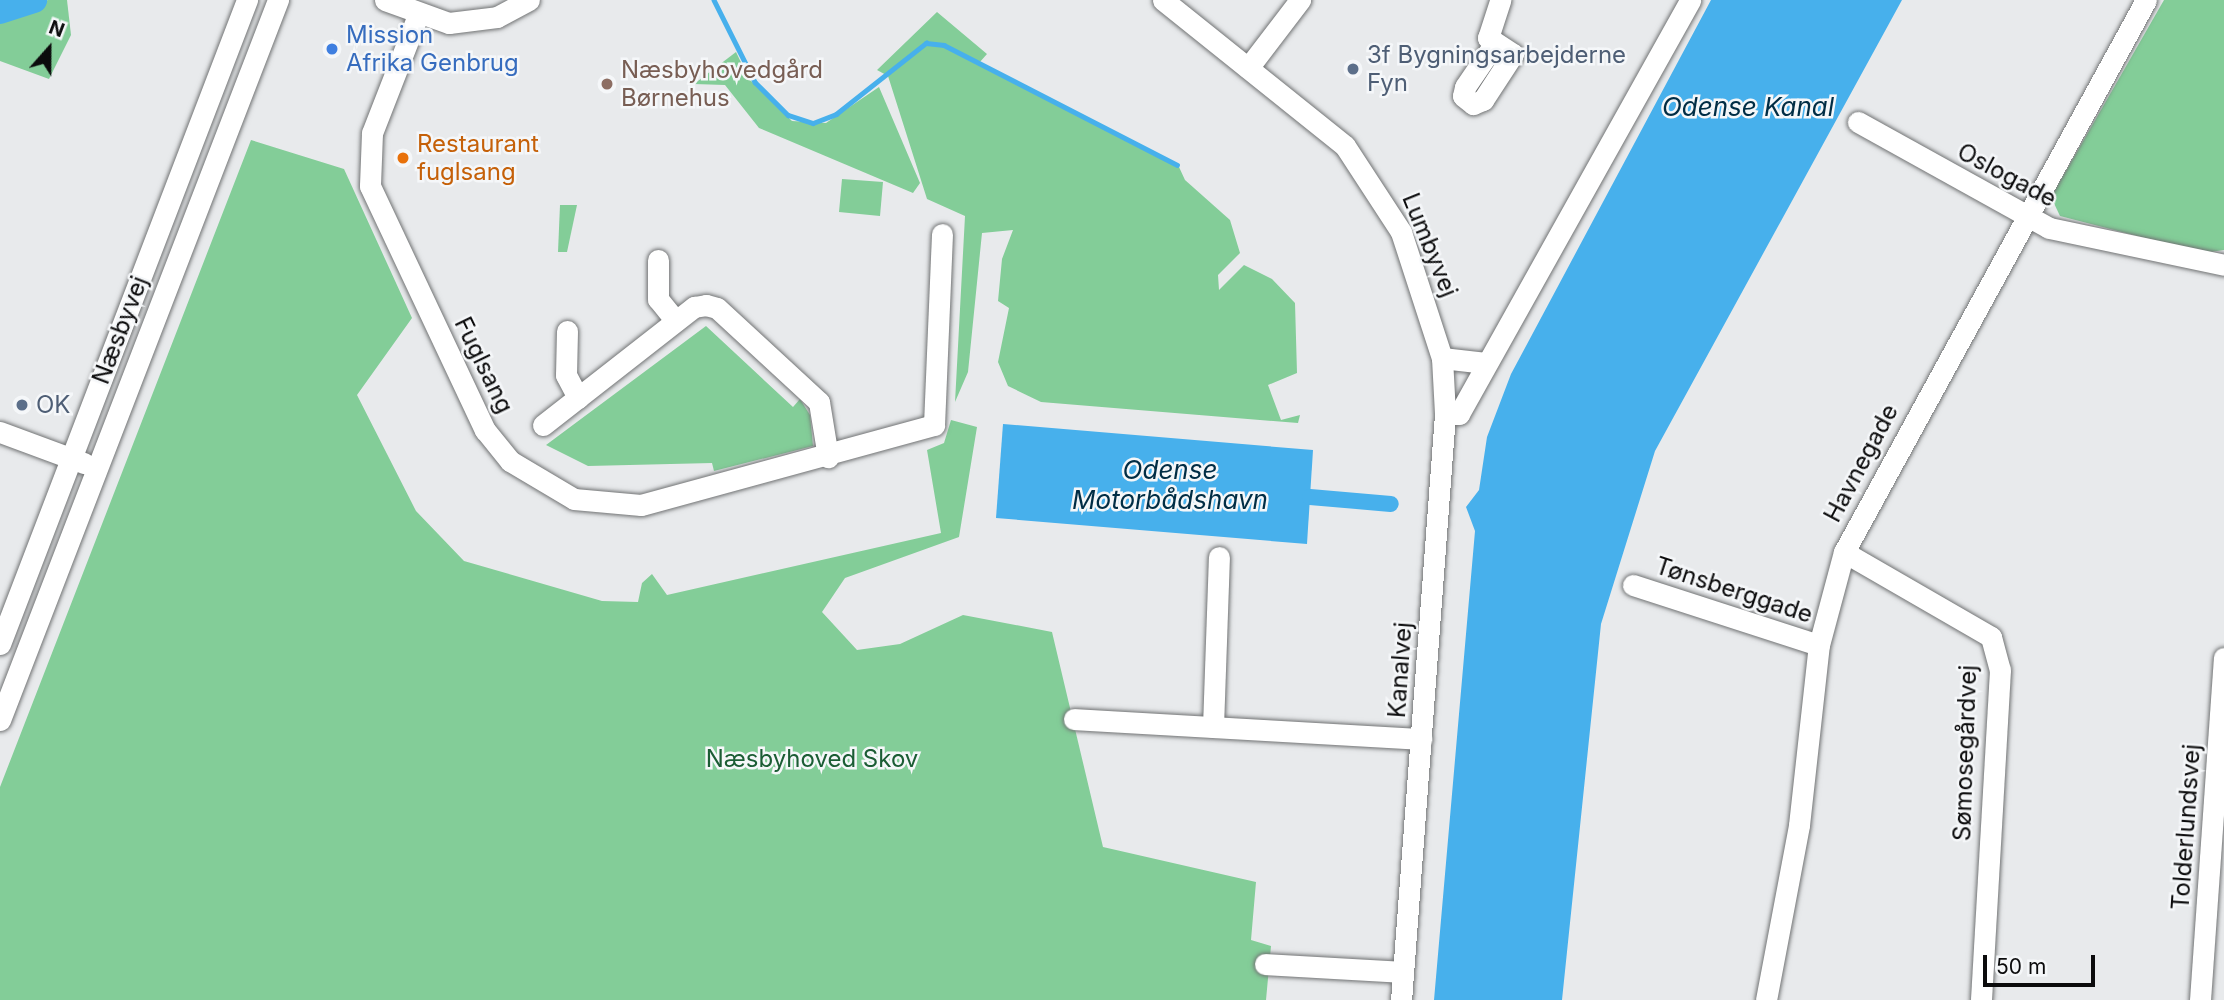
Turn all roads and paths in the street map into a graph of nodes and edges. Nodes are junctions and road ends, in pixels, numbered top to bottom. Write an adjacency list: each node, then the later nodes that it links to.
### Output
1 (247, 0): 29 (street, Næsbyvej)
2 (261, 0): 14 (street)
3 (278, 0): 14 (street, Næsbyvej)
4 (385, 0): 11 (street)
5 (529, 0): 11 (street)
6 (1163, 0): 13 (street, Lumbyvej)
7 (1300, 0): 13 (street)
8 (1500, 0): 12 (street)
9 (1690, 0): 23 (street)
10 (2146, 0): 16 (street, Havnegade)
11 (418, 15): 28 (street, Fuglsang)
12 (1495, 43)
13 (1248, 68): 22 (street, Lumbyvej)
14 (239, 99): 30 (street, Næsbyvej)
15 (1858, 122): 16 (street, Oslogade)
16 (2024, 215): 19 (street, Oslogade); 31 (street, Havnegade)
17 (942, 234): 28 (street, Fuglsang)
18 (658, 260): 20 (street)
19 (2224, 265)
20 (676, 321): 24 (street, Fuglsang); 28 (street, Fuglsang)
21 (567, 331): 24 (street)
22 (1442, 358): 23 (street); 25 (street, Lumbyvej)
23 (1486, 363): 25 (street)
24 (578, 398): 26 (street, Fuglsang)
25 (1445, 414): 40 (street, Kanalvej)
26 (542, 425)
27 (0, 432): 29 (street)
28 (828, 457)
29 (71, 458): 30 (street); 34 (street, Næsbyvej)
30 (95, 467): 38 (street, Næsbyvej)
31 (1844, 552): 35 (street, Havnegade); 45 (street, Sømosegårdvej)
32 (1220, 557): 39 (street)
33 (1633, 585): 35 (street, Tønsberggade)
34 (0, 644)
35 (1819, 645): 44 (street, Havnegade)
36 (2224, 657): 46 (street, Tolderlundsvej)
37 (1074, 719): 39 (street)
38 (0, 720)
39 (1213, 727): 40 (street)
40 (1422, 740): 42 (street, Kanalvej)
41 (1265, 964): 42 (street)
42 (1403, 972): 43 (street, Kanalvej)
43 (1401, 1000)
44 (1766, 1000)
45 (1981, 1000)
46 (2200, 1000)

